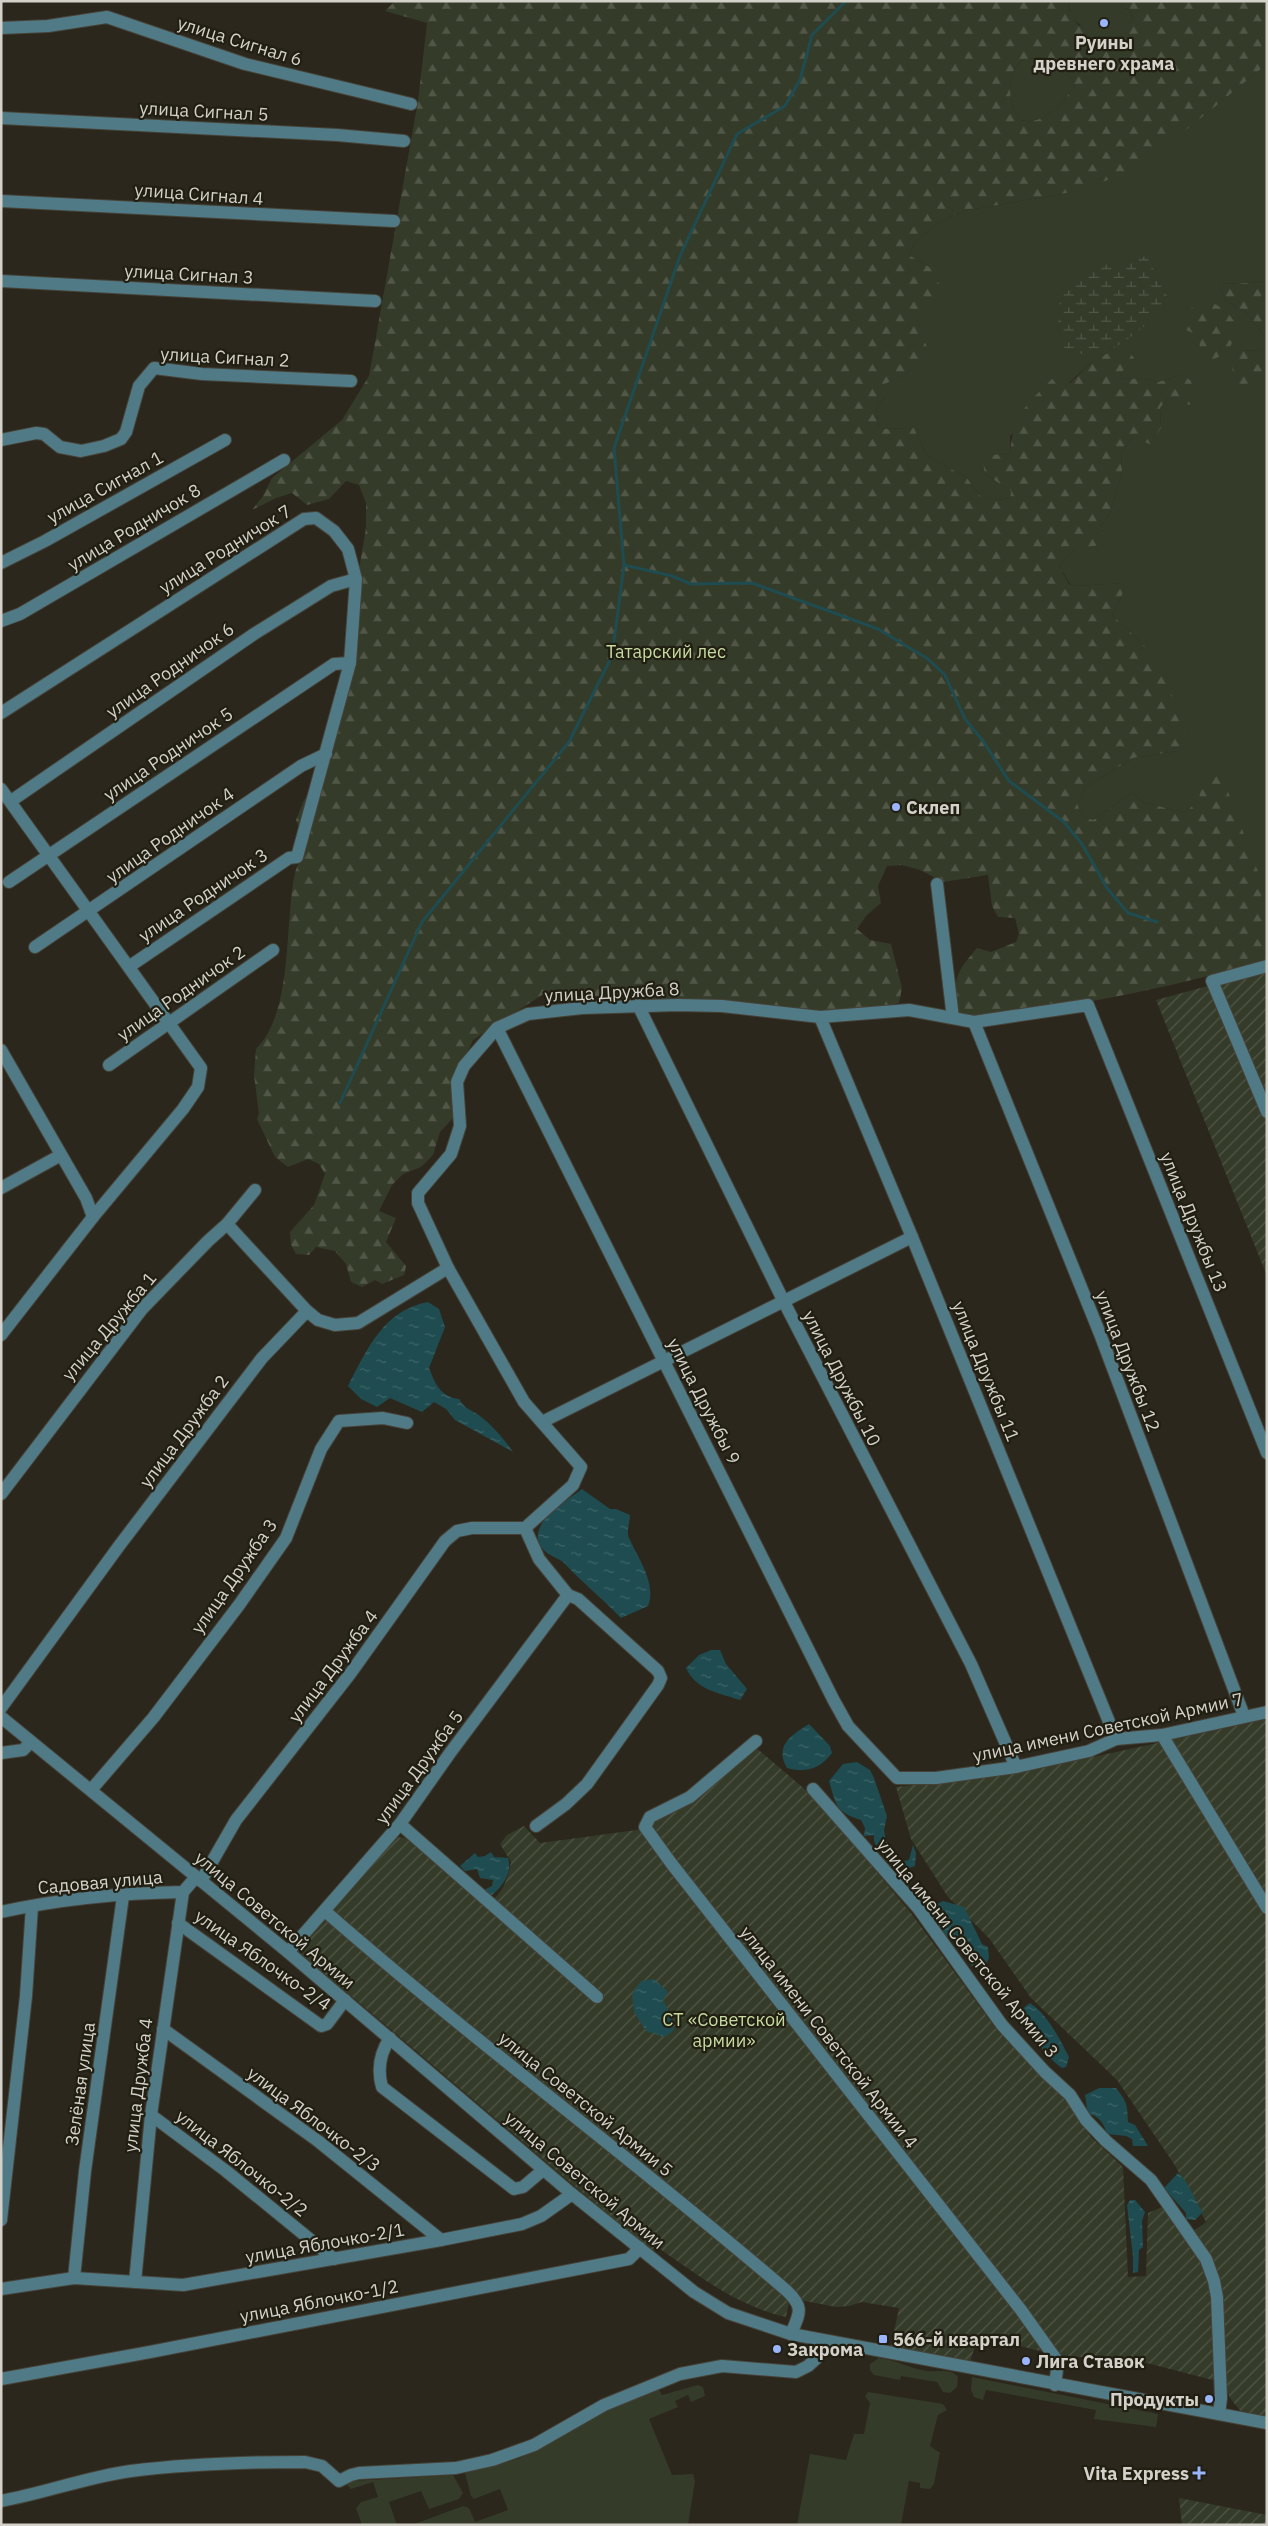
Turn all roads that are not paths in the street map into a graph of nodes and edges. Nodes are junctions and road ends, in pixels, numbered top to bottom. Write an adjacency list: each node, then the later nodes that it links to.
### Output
1 (1, 28): 2 (street, улица Сигнал 6)
2 (411, 104)
3 (1, 118): 4 (street, улица Сигнал 5)
4 (404, 141)
5 (1, 200): 6 (street, улица Сигнал 4)
6 (394, 221)
7 (1, 281): 8 (street, улица Сигнал 3)
8 (375, 302)
9 (351, 381): 10 (street, улица Сигнал 2)
10 (1, 440)
11 (225, 440): 13 (street, улица Сигнал 1)
12 (284, 460): 15 (street, улица Родничок 8)
13 (1, 563)
14 (356, 579): 16 (street, улица Родничок 7); 17 (street, улица Родничок 7); 20 (street, улица Родничок 6)
15 (1, 621)
16 (350, 663): 18 (street, улица Родничок 7); 21 (street, улица Родничок 5)
17 (1, 712)
18 (326, 754): 22 (street, улица Родничок 7); 25 (street, улица Родничок 4)
19 (1, 789): 20 (street)
20 (11, 802): 21 (street)
21 (50, 856): 23 (street, улица Родничок 5); 25 (street)
22 (297, 857): 28 (street, улица Родничок 3)
23 (9, 882)
24 (937, 884): 33 (street)
25 (90, 911): 26 (street, улица Родничок 4); 28 (street)
26 (35, 947)
27 (273, 950): 35 (street, улица Родничок 2)
28 (130, 966): 35 (street)
29 (1267, 966): 39 (street)
30 (638, 1004): 32 (street, улица Дружба 8); 36 (street, улица Дружба 8); 47 (street, улица Дружбы 10)
31 (1088, 1005): 34 (street, улица Дружба 8); 53 (street, улица Дружбы 13)
32 (820, 1017): 33 (street, улица Дружба 8); 45 (street, улица Дружбы 11)
33 (953, 1018): 34 (street, улица Дружба 8)
34 (974, 1022): 59 (street, улица Дружбы 12)
35 (169, 1023): 38 (street, улица Родничок 2); 43 (street)
36 (497, 1028): 46 (street, улица Дружба 8); 50 (street, улица Дружбы 9)
37 (1, 1050): 40 (street)
38 (108, 1065)
39 (1267, 1112)
40 (61, 1155): 41 (street); 43 (street)
41 (1, 1188)
42 (254, 1190): 44 (street, улица Дружба 1)
43 (93, 1217): 49 (street)
44 (227, 1224): 48 (street); 54 (street, улица Дружба 1)
45 (912, 1237): 47 (street); 62 (street, улица Дружбы 11)
46 (448, 1268): 48 (street); 51 (street, улица Дружба 8)
47 (784, 1302): 50 (street); 66 (street, улица Дружбы 10)
48 (307, 1310): 57 (street, улица Дружба 2)
49 (1, 1334)
50 (664, 1361): 51 (street); 67 (street, улица Дружбы 9)
51 (542, 1422): 55 (street, улица Дружба 8)
52 (407, 1423): 69 (street, улица Дружба 3)
53 (1267, 1453)
54 (1, 1494)
55 (525, 1528): 56 (street); 72 (street, улица Дружба 4)
56 (568, 1595): 70 (street, улица Дружба 5); 71 (street)
57 (1, 1708)
58 (1267, 1712): 59 (street, улица имени Советской Армии 7)
59 (1244, 1716): 61 (street, улица имени Советской Армии 7)
60 (1, 1717): 64 (street, улица Советской Армии)
61 (1162, 1735): 62 (street, улица имени Советской Армии 7); 76 (street)
62 (1116, 1739): 66 (street, улица имени Советской Армии 7)
63 (756, 1741): 98 (street, улица имени Советской Армии 4)
64 (31, 1742): 65 (street); 69 (street, улица Советской Армии)
65 (1, 1753)
66 (1016, 1767): 67 (street, улица имени Советской Армии 7)
67 (897, 1778)
68 (813, 1789): 99 (street, улица имени Советской Армии 3)
69 (91, 1790): 72 (street, улица Советской Армии)
70 (400, 1824): 78 (street, улица Дружба 5); 81 (street)
71 (536, 1826)
72 (198, 1879): 73 (street, Садовая улица); 80 (street, улица Советской Армии)
73 (183, 1892): 74 (street, Садовая улица); 79 (street, улица Дружба 4)
74 (123, 1896): 75 (street, Садовая улица); 92 (street, Зелёная улица)
75 (32, 1906): 77 (street, Садовая улица); 88 (street)
76 (1267, 1908)
77 (1, 1912)
78 (326, 1912): 80 (street, улица Дружба 5); 95 (street, улица Советской Армии 5)
79 (178, 1923): 82 (street, улица Яблочко-2/4); 83 (street, улица Дружба 4)
80 (288, 1952): 82 (street, улица Советской Армии)
81 (597, 1997)
82 (345, 2000): 84 (street, улица Советской Армии)
83 (163, 2029): 85 (street, улица Дружба 4); 89 (street, улица Яблочко-2/3)
84 (390, 2038): 86 (street, улица Советской Армии); 86 (street)
85 (151, 2115): 91 (street, улица Яблочко-2/2); 93 (street, улица Дружба 4)
86 (544, 2170): 87 (street, улица Советской Армии)
87 (572, 2194): 89 (street, улица Яблочко-2/1); 90 (street, улица Советской Армии)
88 (1, 2220)
89 (441, 2240): 91 (street, улица Яблочко-2/1)
90 (640, 2248): 95 (street, улица Советской Армии); 97 (street, улица Яблочко-1/2)
91 (334, 2259): 93 (street, улица Яблочко-2/1)
92 (74, 2278): 93 (street, улица Яблочко-2/1); 94 (street, улица Яблочко-2/1)
93 (135, 2282)
94 (1, 2289)
95 (791, 2334): 96 (street, улица Советской Армии)
96 (826, 2341): 98 (street, улица Советской Армии); 101 (street)
97 (1, 2379)
98 (1055, 2385): 99 (street, улица Советской Армии)
99 (1219, 2414): 100 (street, улица Советской Армии)
100 (1267, 2423)
101 (1, 2501)

